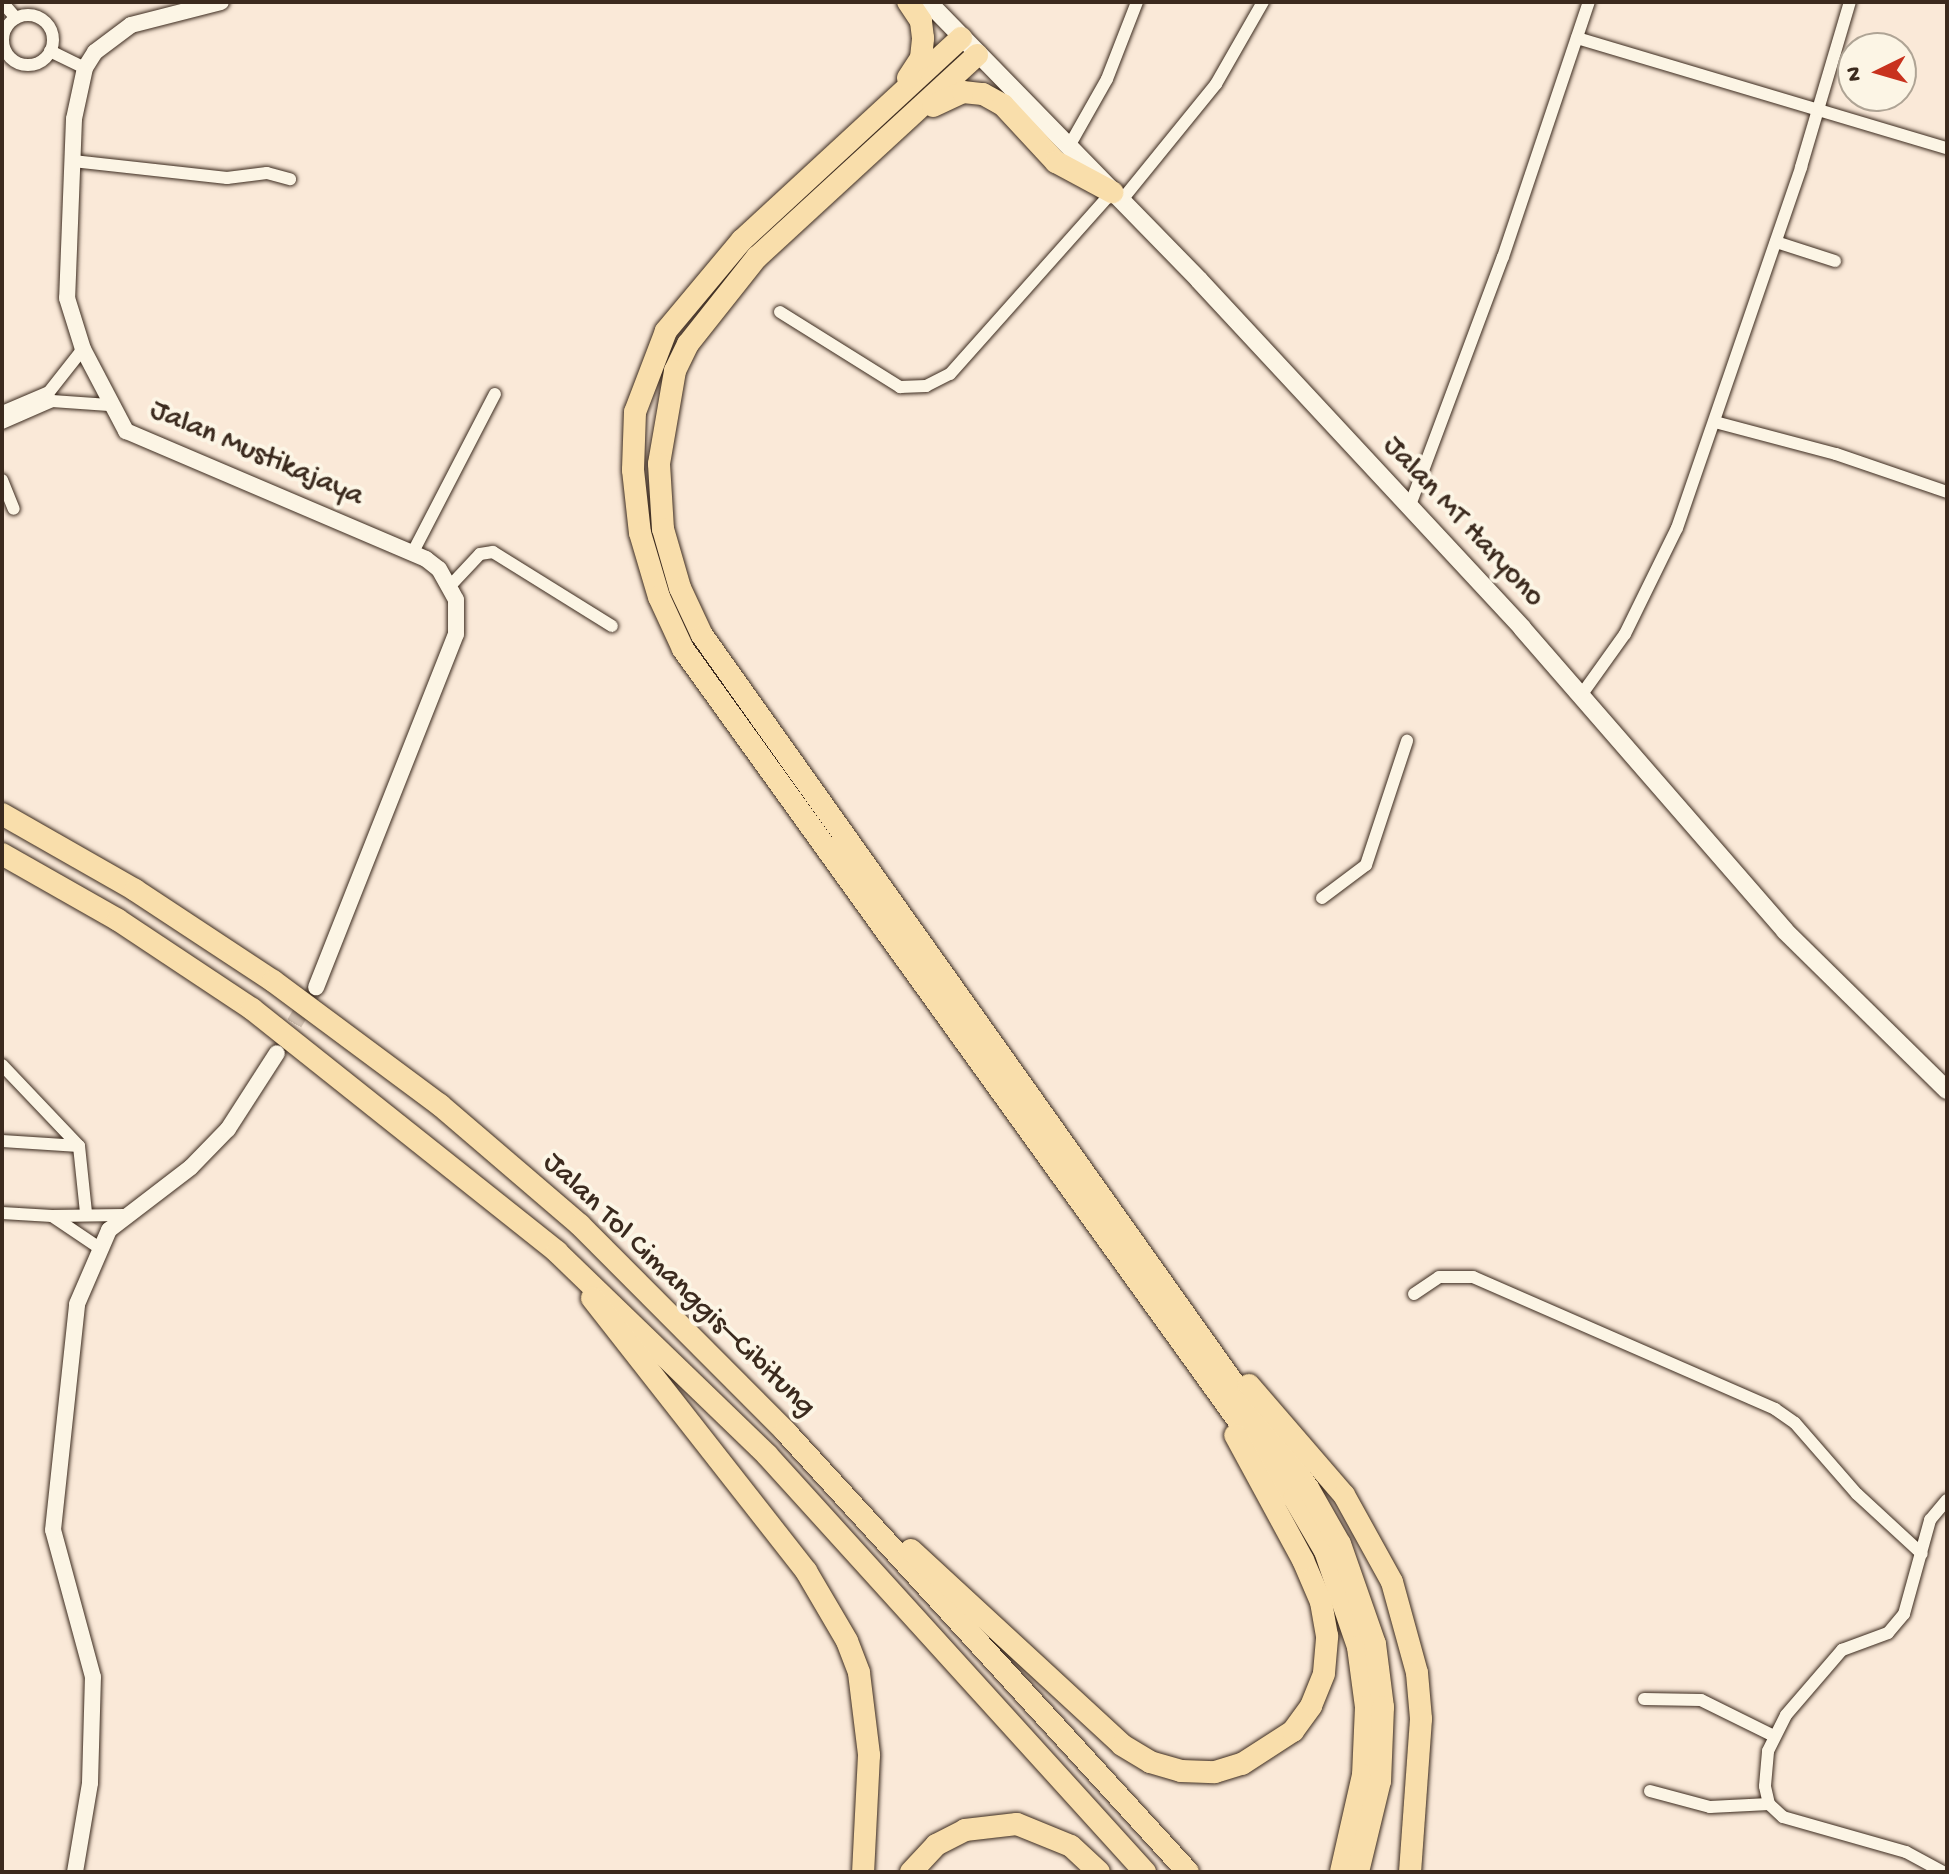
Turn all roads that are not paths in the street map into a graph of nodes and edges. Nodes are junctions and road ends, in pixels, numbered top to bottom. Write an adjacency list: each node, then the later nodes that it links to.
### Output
1 (2, 2): 9 (street)
2 (221, 2): 15 (street)
3 (908, 2): 16 (highway)
4 (928, 2): 11 (main road, Jalan MT Haryono)
5 (1137, 2): 21 (street)
6 (1263, 2): 25 (street)
7 (1589, 2): 12 (street)
8 (1850, 2): 17 (street)
9 (16, 18): 10 (street); 13 (street)
10 (4, 29): 13 (street)
11 (961, 38): 14 (main road, Jalan MT Haryono); 16 (highway)
12 (1577, 38): 17 (street); 37 (street)
13 (50, 51): 15 (street)
14 (977, 55): 18 (highway); 21 (main road, Jalan MT Haryono)
15 (85, 68): 23 (street, Jalan Mustikajaya)
16 (892, 103): 61 (highway)
17 (1819, 107): 19 (street); 26 (street)
18 (911, 118): 25 (highway); 60 (highway)
19 (1918, 140): 20 (street); 22 (street)
20 (1947, 140)
21 (1068, 148): 25 (main road, Jalan MT Haryono)
22 (1947, 148)
23 (73, 161): 24 (street); 29 (street, Jalan Mustikajaya)
24 (290, 179)
25 (1116, 196): 28 (street); 37 (main road, Jalan MT Haryono)
26 (1776, 242): 27 (street); 33 (street)
27 (1835, 261)
28 (780, 312)
29 (83, 349): 31 (street, Jalan Mustikajaya); 32 (street)
30 (495, 394): 39 (street)
31 (109, 405): 34 (street); 39 (street, Jalan Mustikajaya)
32 (2, 412)
33 (1715, 422): 36 (street); 42 (street)
34 (2, 423)
35 (2, 480): 38 (street)
36 (1947, 492)
37 (1409, 508): 42 (main road, Jalan MT Haryono)
38 (14, 509)
39 (413, 552): 40 (street, Jalan Mustikajaya)
40 (450, 586): 41 (street); 47 (street)
41 (612, 626)
42 (1582, 694): 50 (main road, Jalan MT Haryono)
43 (1407, 741): 46 (street)
44 (2, 814): 62 (highway, Jalan Tol Cimanggis–Cibitung)
45 (2, 854): 58 (highway, Jalan Tol Cimanggis–Cibitung)
46 (1322, 898)
47 (316, 987)
48 (277, 1053): 55 (street)
49 (2, 1065): 52 (street)
50 (1944, 1079)
51 (2, 1141): 52 (street)
52 (79, 1146): 54 (street)
53 (2, 1213): 56 (street)
54 (86, 1213): 55 (street); 56 (street)
55 (124, 1215): 57 (street)
56 (52, 1216): 57 (street)
57 (98, 1247): 69 (street)
58 (557, 1252): 70 (highway); 73 (highway, Jalan Tol Cimanggis–Cibitung)
59 (1414, 1294): 64 (street)
60 (1174, 1300): 76 (highway); 77 (highway)
61 (1202, 1370): 62 (highway); 75 (highway)
62 (785, 1431): 74 (highway, Jalan Tol Cimanggis–Cibitung)
63 (1947, 1500): 64 (street)
64 (1922, 1554): 66 (street)
65 (1644, 1699): 66 (street)
66 (1774, 1736): 68 (street)
67 (1650, 1791): 68 (street)
68 (1769, 1804): 78 (street)
69 (75, 1872)
70 (863, 1872)
71 (911, 1872): 72 (highway)
72 (1099, 1872)
73 (1145, 1872)
74 (1188, 1872)
75 (1341, 1872)
76 (1358, 1872)
77 (1410, 1872)
78 (1944, 1872)

